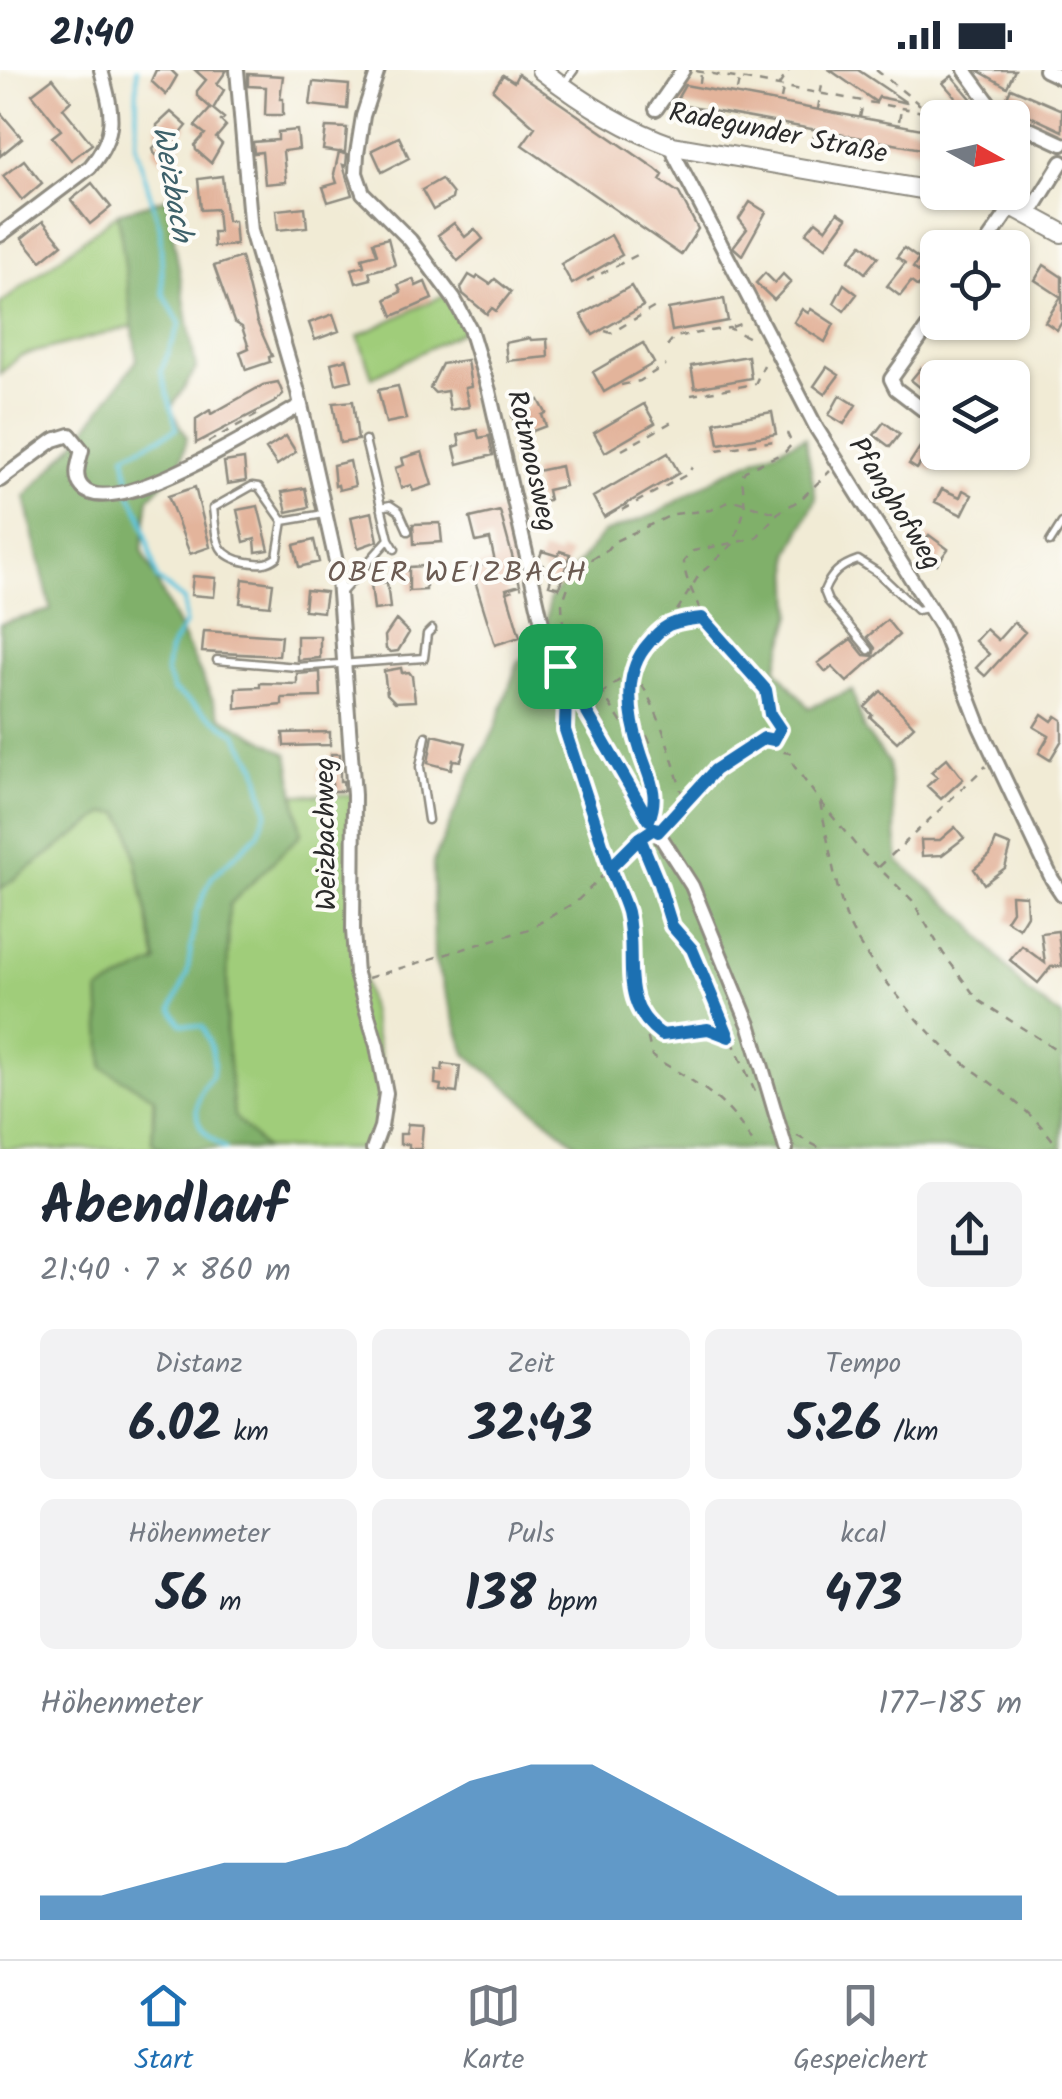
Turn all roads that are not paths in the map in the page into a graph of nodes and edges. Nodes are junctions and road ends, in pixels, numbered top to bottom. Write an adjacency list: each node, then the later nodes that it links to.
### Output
1 (101, 70): 21 (street)
2 (237, 70): 23 (street, Weizbachweg)
3 (378, 70): 45 (street, Rotmoosweg)
4 (541, 70): 8 (main road, Radegunder Straße)
5 (687, 70): 11 (street, Radegunder Straße)
6 (965, 70): 10 (street)
7 (1044, 70): 9 (street)
8 (572, 75): 14 (main road, Radegunder Straße)
9 (1062, 78)
10 (987, 100)
11 (656, 109)
12 (1030, 129): 13 (street)
13 (1062, 144)
14 (673, 146): 16 (main road, Radegunder Straße); 36 (street, Pfanghofweg)
15 (1058, 171): 17 (street)
16 (920, 189)
17 (1030, 203)
18 (1020, 210): 19 (street); 20 (main road, Radegunder Straße)
19 (1001, 230)
20 (1062, 233)
21 (0, 235)
22 (920, 338): 24 (street)
23 (301, 405): 26 (street); 28 (street, Weizbachweg)
24 (920, 407)
25 (365, 440): 27 (lane)
26 (0, 480)
27 (381, 507): 31 (lane); 32 (lane)
28 (326, 514): 29 (lane); 35 (street, Weizbachweg)
29 (283, 522): 29 (lane)
30 (1062, 523): 33 (lane)
31 (408, 532)
32 (389, 539): 34 (lane); 35 (lane)
33 (1050, 542)
34 (394, 549)
35 (340, 594): 40 (street, Weizbachweg)
36 (930, 608): 38 (lane); 43 (street, Pfanghofweg)
37 (432, 628): 40 (lane)
38 (870, 650)
39 (217, 660): 40 (lane)
40 (346, 665): 44 (street, Weizbachweg)
41 (426, 736): 42 (lane)
42 (428, 820)
43 (1062, 894)
44 (373, 1149)
45 (786, 1149)

